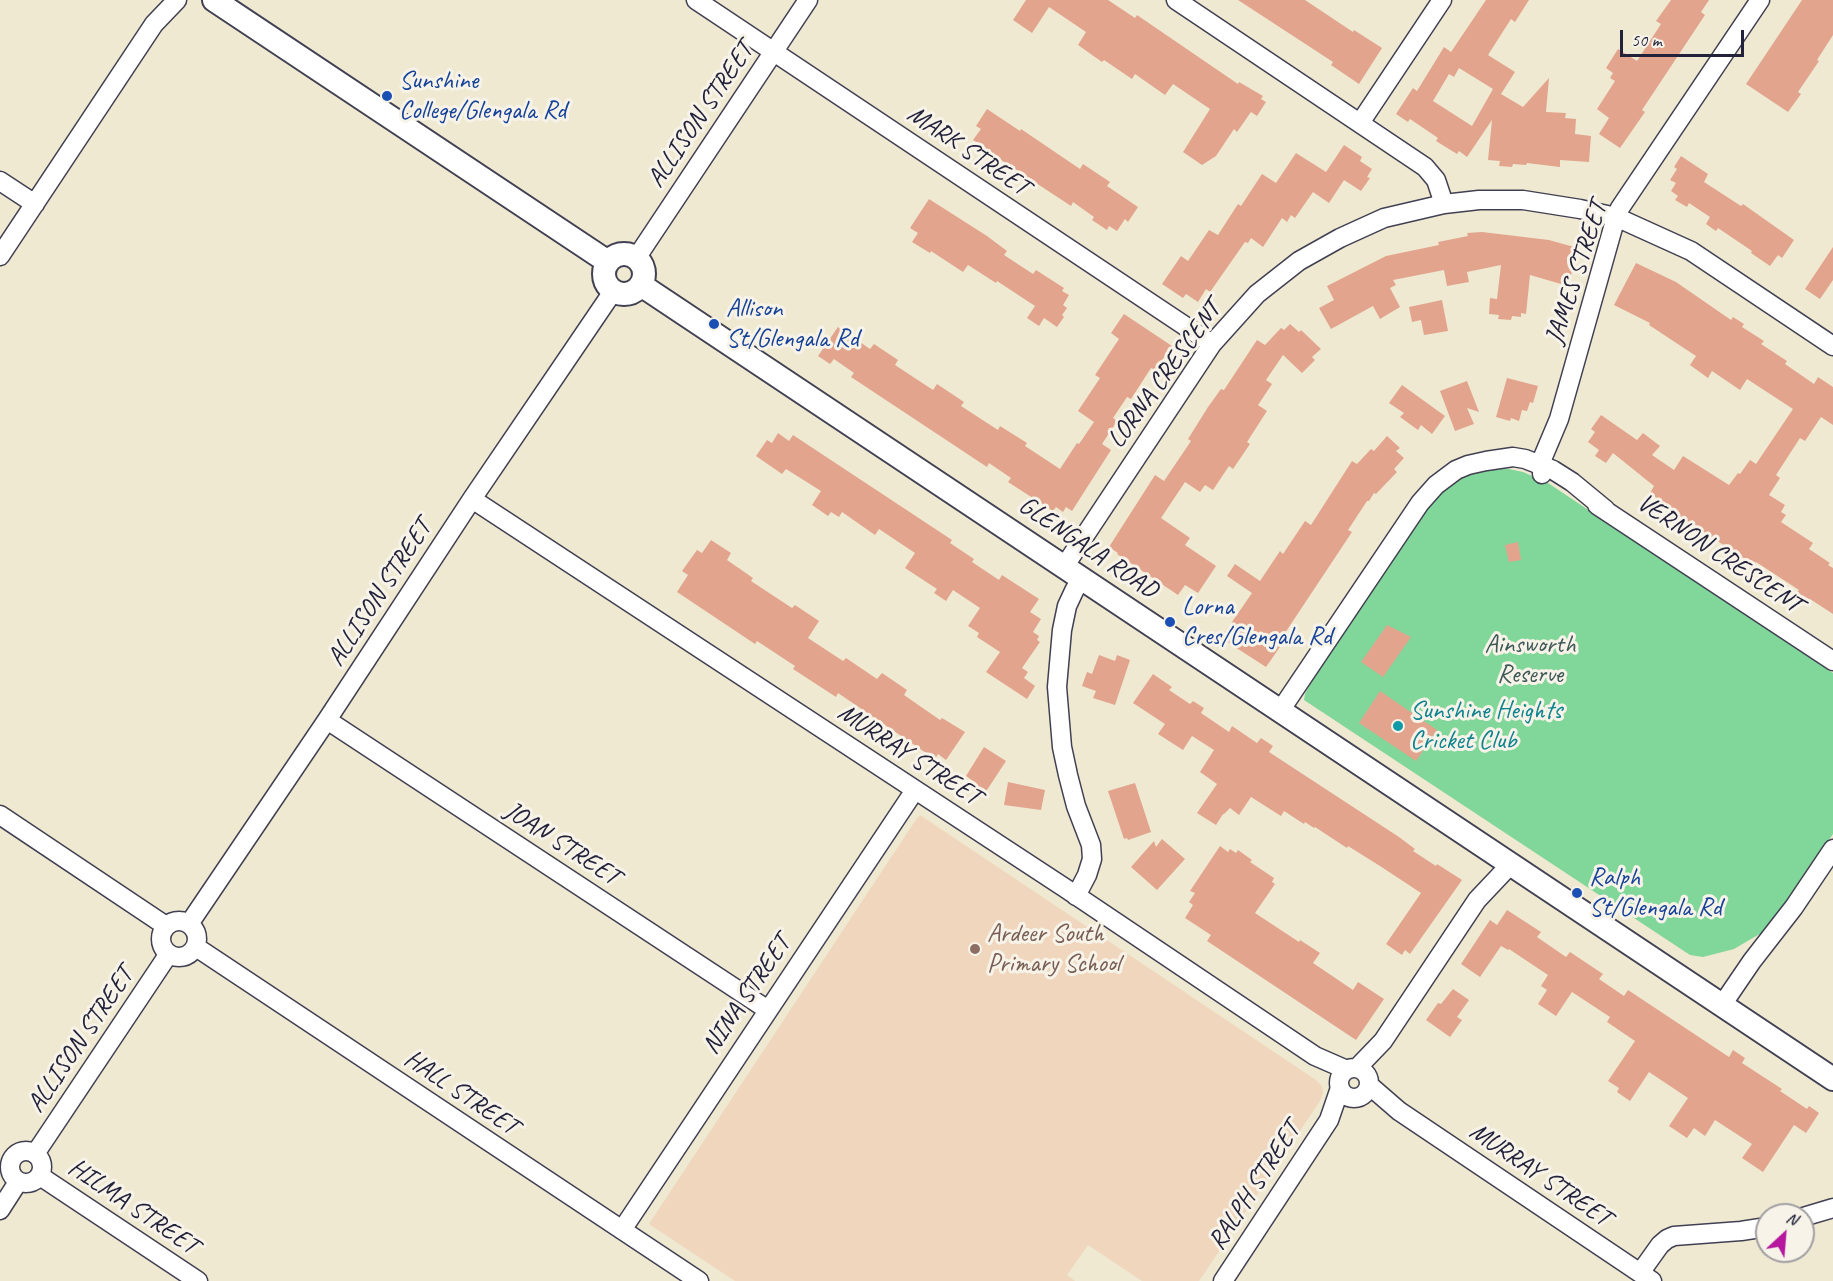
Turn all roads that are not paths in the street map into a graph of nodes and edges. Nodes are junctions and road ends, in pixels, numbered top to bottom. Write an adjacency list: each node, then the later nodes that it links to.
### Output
1 (164, 0): 9 (street)
2 (177, 0): 9 (street)
3 (214, 0): 18 (street)
4 (696, 0): 10 (street, MARK STREET)
5 (807, 0): 10 (street, ALLISON STREET)
6 (1176, 0): 11 (street)
7 (1442, 0): 11 (street)
8 (1760, 0): 15 (street, JAMES STREET)
9 (154, 24): 13 (street)
10 (773, 52): 17 (street, ALLISON STREET); 21 (street, MARK STREET)
11 (1360, 123): 14 (street)
12 (0, 181): 13 (street)
13 (35, 204): 16 (street)
14 (1444, 204): 15 (street, LORNA CRESCENT); 21 (street, LORNA CRESCENT)
15 (1616, 218): 22 (street, LORNA CRESCENT); 23 (street, JAMES STREET)
16 (0, 256)
17 (637, 257): 18 (street); 19 (street)
18 (608, 262): 20 (street)
19 (641, 285): 20 (street); 25 (street, GLENGALA ROAD)
20 (614, 290): 24 (street, ALLISON STREET)
21 (1212, 344): 25 (street, LORNA CRESCENT)
22 (1833, 346)
23 (1544, 469): 26 (street, VERNON CRESCENT); 27 (street, VERNON CRESCENT)
24 (472, 499): 28 (street, ALLISON STREET); 29 (street, MURRAY STREET)
25 (1073, 572): 27 (street, GLENGALA ROAD); 33 (street, LORNA CRESCENT)
26 (1833, 661)
27 (1280, 711): 32 (street, GLENGALA ROAD)
28 (327, 720): 34 (street, ALLISON STREET); 39 (street, JOAN STREET)
29 (915, 790): 33 (street, MURRAY STREET); 39 (street, NINA STREET)
30 (0, 815): 35 (street)
31 (1833, 849): 38 (street)
32 (1503, 859): 38 (street, GLENGALA ROAD); 41 (street, RALPH STREET)
33 (1070, 892): 41 (street, MURRAY STREET)
34 (189, 924): 35 (street); 36 (street)
35 (166, 926): 37 (street)
36 (196, 947): 37 (street); 50 (street, HALL STREET)
37 (168, 955): 43 (street, ALLISON STREET)
38 (1722, 1005): 40 (street, GLENGALA ROAD)
39 (768, 1010): 50 (street, NINA STREET)
40 (1833, 1079)
41 (1355, 1082): 51 (street, MURRAY STREET); 54 (street, RALPH STREET)
42 (7, 1153): 43 (street); 45 (street)
43 (35, 1154): 44 (street)
44 (40, 1176): 45 (street); 52 (street, HILMA STREET)
45 (18, 1182): 47 (street)
46 (1833, 1208): 48 (street)
47 (0, 1210)
48 (1815, 1213)
49 (1755, 1229): 51 (street)
50 (622, 1230): 53 (street, HALL STREET)
51 (1646, 1277)
52 (198, 1281)
53 (699, 1281)
54 (1223, 1281)

